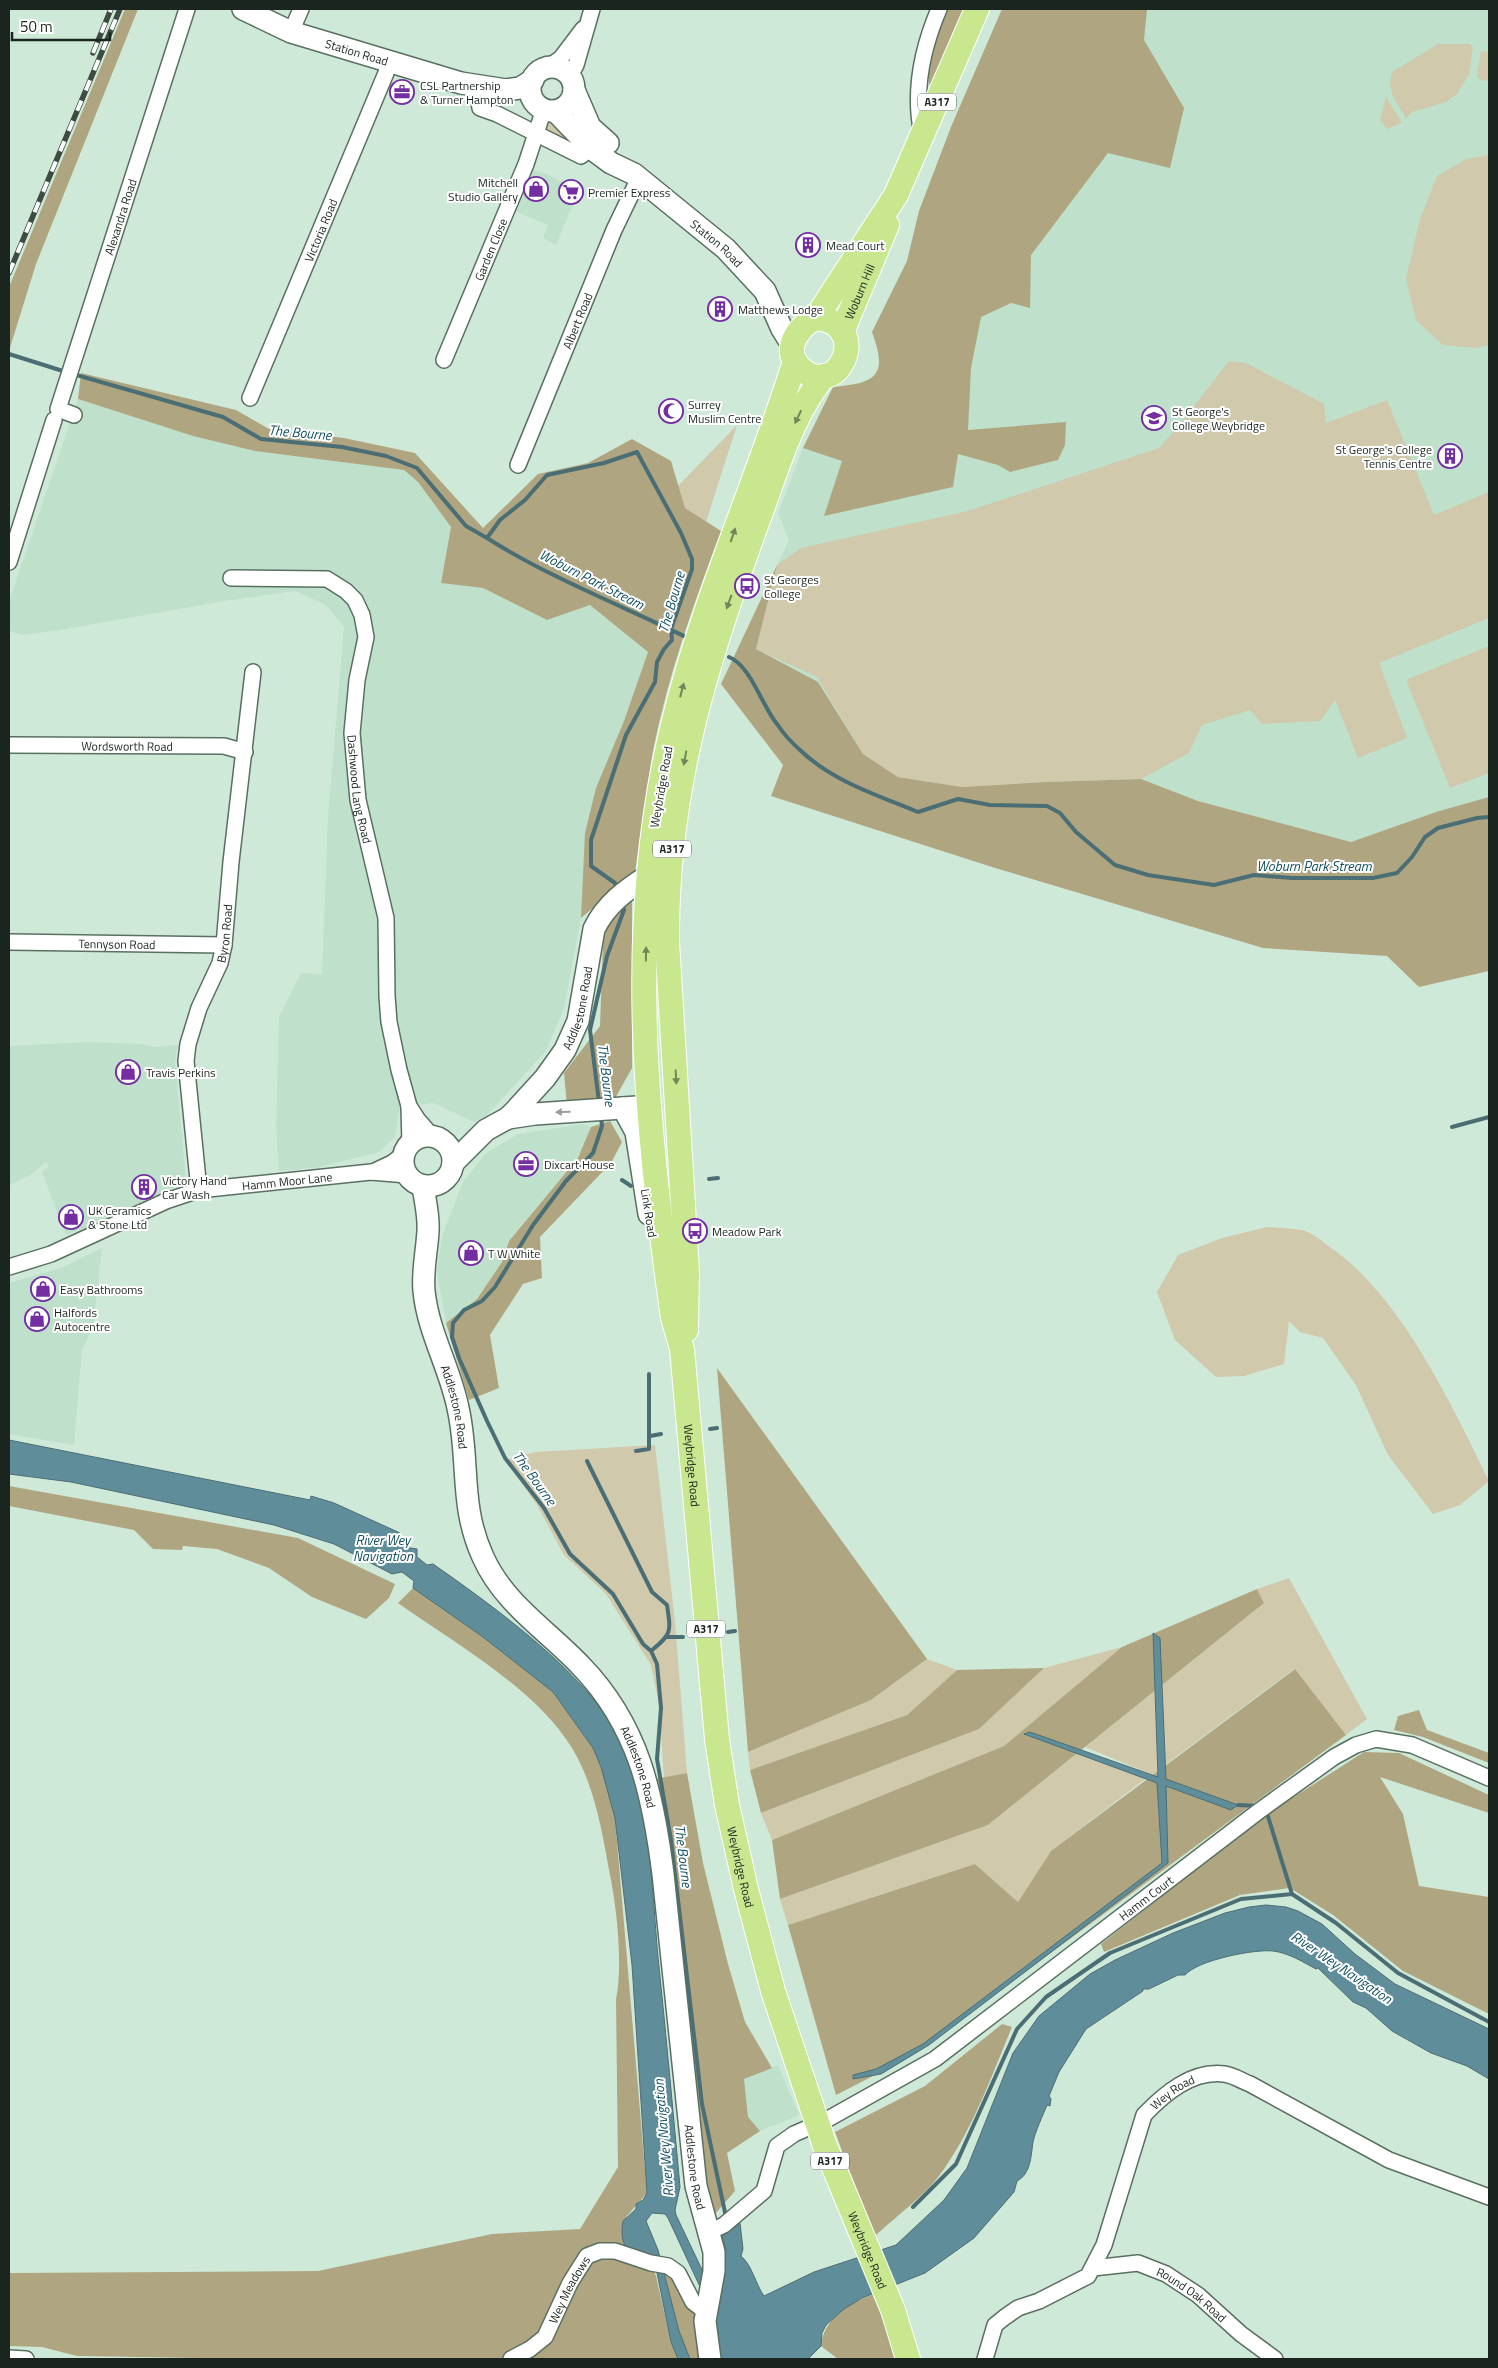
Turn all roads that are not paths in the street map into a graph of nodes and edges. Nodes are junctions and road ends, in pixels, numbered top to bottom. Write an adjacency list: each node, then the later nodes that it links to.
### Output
1 (187, 9): 24 (street, Alexandra Road)
2 (243, 9): 7 (street, Station Road)
3 (301, 9): 7 (street)
4 (939, 9): 13 (street)
5 (977, 9): 13 (main road, Woburn Hill / A317)
6 (592, 13): 9 (street); 11 (street)
7 (291, 32): 8 (street, Station Road)
8 (390, 60): 10 (street, Station Road); 23 (street, Victoria Road)
9 (572, 83): 11 (street); 11 (street); 14 (street, Station Road)
10 (479, 87): 11 (street, Station Road); 12 (street)
11 (542, 93): 12 (street, Garden Close); 14 (street, Station Road)
12 (536, 133): 14 (street); 21 (street, Garden Close)
13 (922, 136): 16 (main road, Woburn Hill / A317)
14 (597, 144): 15 (street, Station Road)
15 (636, 176): 17 (street, Station Road); 26 (street, Albert Road)
16 (896, 194): 18 (main road, Woburn Hill / A317); 19 (main road, Woburn Hill / A317)
17 (770, 300): 18 (street, Station Road); 20 (street, Station Road)
18 (811, 321): 19 (main road); 20 (main road)
19 (842, 332): 22 (main road)
20 (793, 353): 22 (main road); 32 (main road, Weybridge Road / A317, one-way to 20)
21 (444, 360)
22 (824, 376): 33 (main road, Weybridge Road / A317, one-way to 33)
23 (250, 398)
24 (74, 415)
25 (54, 420): 27 (street)
26 (518, 465)
27 (9, 562)
28 (231, 578): 36 (street, Dashwood Lang Road)
29 (253, 672): 31 (street, Byron Road)
30 (9, 745): 31 (street, Wordsworth Road)
31 (244, 752): 35 (street, Byron Road)
32 (649, 875): 37 (main road, Weybridge Road / A317, one-way to 32); 39 (street, Addlestone Road)
33 (667, 941): 37 (main road); 48 (main road, Weybridge Road / A317, one-way to 48)
34 (9, 942): 35 (street, Tennyson Road)
35 (224, 945): 44 (street, Byron Road)
36 (410, 1106): 41 (street, Dashwood Lang Road); 42 (street, Dashwood Lang Road)
37 (648, 1106): 38 (street); 47 (main road, Weybridge Road / A317)
38 (607, 1110): 39 (street, one-way to 39); 47 (street, Link Road)
39 (508, 1118): 40 (street, Addlestone Road)
40 (486, 1130): 41 (street, Addlestone Road); 43 (street, Addlestone Road)
41 (435, 1137): 42 (street); 43 (street)
42 (411, 1165): 43 (street); 44 (street, Hamm Moor Lane); 45 (street, Addlestone Road)
43 (451, 1170): 45 (street, Addlestone Road)
44 (199, 1190): 46 (street, Hamm Moor Lane)
45 (428, 1230): 52 (street, Addlestone Road)
46 (9, 1267)
47 (673, 1318): 48 (main road, Weybridge Road / A317)
48 (682, 1349): 50 (main road, Weybridge Road / A317)
49 (1489, 1778): 50 (street, Hamm Court)
50 (817, 2124): 52 (street, Hamm Court); 59 (main road, Weybridge Road / A317)
51 (1489, 2197): 53 (street, Wey Road)
52 (723, 2225): 54 (street, Addlestone Road)
53 (1093, 2268): 60 (street, Wey Road); 61 (street, Round Oak Road)
54 (706, 2311): 57 (street, Wey Meadows); 58 (street, Addlestone Road)
55 (9, 2358): 56 (street)
56 (26, 2359)
57 (511, 2359)
58 (710, 2359)
59 (908, 2359)
60 (985, 2359)
61 (1275, 2359)

